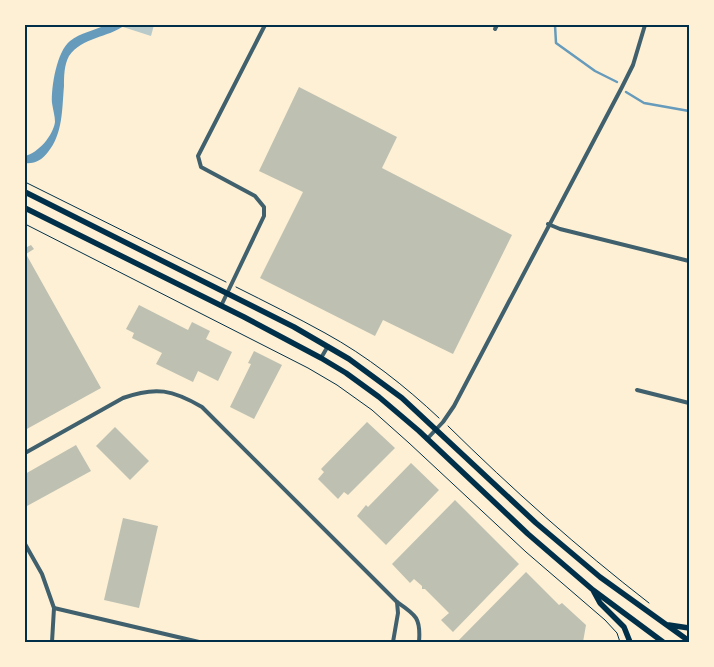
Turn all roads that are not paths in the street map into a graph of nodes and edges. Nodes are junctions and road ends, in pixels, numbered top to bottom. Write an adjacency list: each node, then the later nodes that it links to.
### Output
1 (264, 25): 7 (street)
2 (645, 25): 5 (street)
3 (25, 192): 7 (main road)
4 (25, 208): 8 (main road)
5 (548, 224): 6 (street); 13 (street)
6 (689, 261)
7 (227, 294): 8 (street); 9 (main road)
8 (222, 306): 10 (main road)
9 (328, 346): 10 (street); 13 (main road)
10 (321, 358): 14 (main road)
11 (637, 390): 12 (street)
12 (689, 404)
13 (437, 429): 14 (street); 20 (main road)
14 (427, 439): 17 (main road)
15 (25, 453): 18 (street)
16 (25, 544): 19 (street)
17 (593, 590): 27 (main road); 28 (main road)
18 (397, 602): 25 (street); 26 (street)
19 (54, 608): 23 (street); 24 (street)
20 (667, 624): 21 (main road); 22 (main road)
21 (689, 628)
22 (689, 641)
23 (52, 642)
24 (199, 642)
25 (393, 642)
26 (419, 642)
27 (630, 642)
28 (662, 642)

